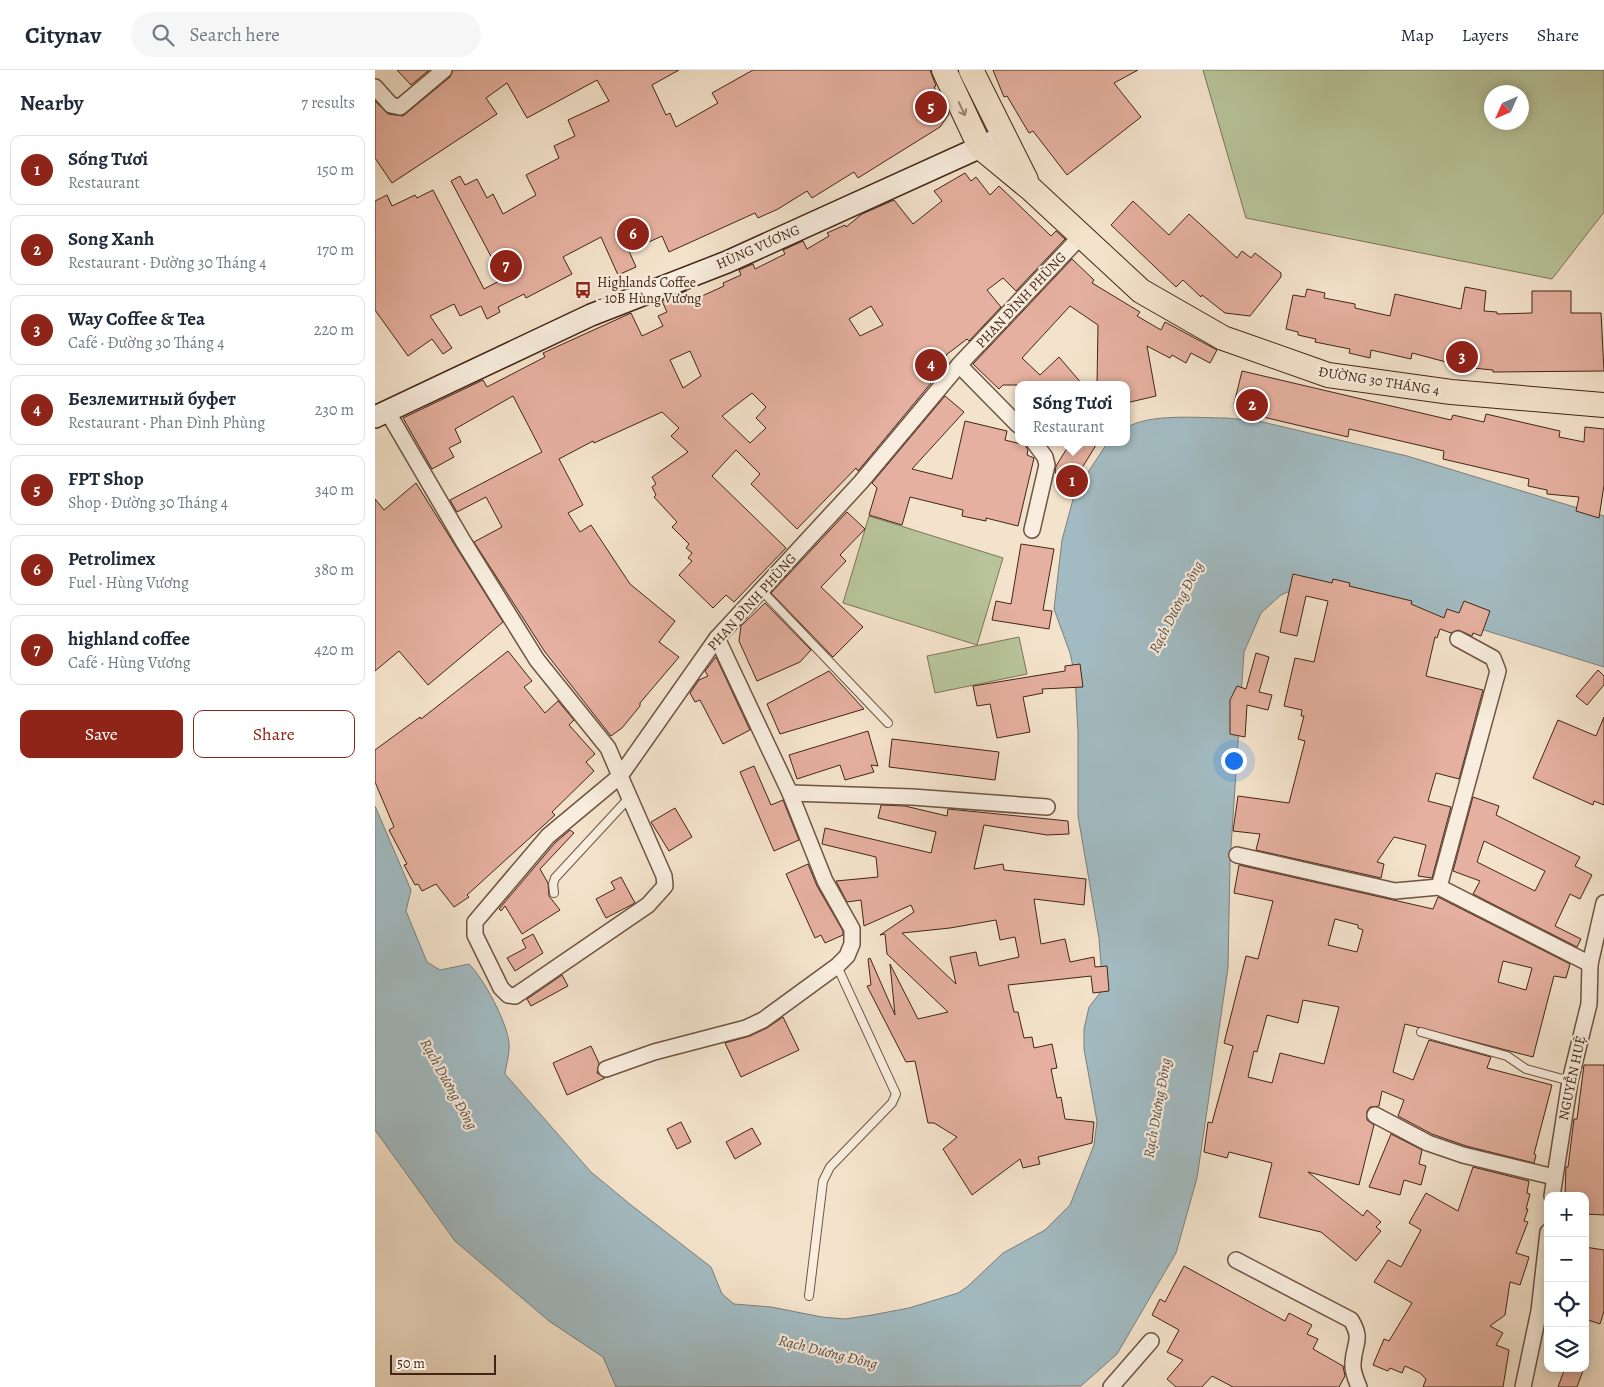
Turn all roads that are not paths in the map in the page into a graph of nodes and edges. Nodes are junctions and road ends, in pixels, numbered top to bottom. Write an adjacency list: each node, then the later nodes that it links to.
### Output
1 (443, 70): 4 (street)
2 (944, 70): 6 (main road, ĐƯỜNG 30 THÁNG 4, one-way to 6)
3 (971, 70): 5 (main road, ĐƯỜNG 30 THÁNG 4)
4 (375, 87)
5 (1003, 137): 6 (main road, HÙNG VƯƠNG); 7 (main road, ĐƯỜNG 30 THÁNG 4)
6 (980, 147): 7 (main road, ĐƯỜNG 30 THÁNG 4); 11 (main road, HÙNG VƯƠNG)
7 (1031, 189): 8 (main road, ĐƯỜNG 30 THÁNG 4)
8 (1081, 236): 9 (street, PHAN ĐÌNH PHÙNG); 10 (main road, ĐƯỜNG 30 THÁNG 4)
9 (959, 365): 12 (street); 15 (street, PHAN ĐÌNH PHÙNG)
10 (1604, 404)
11 (381, 414): 19 (street)
12 (1015, 422)
13 (1037, 446): 14 (street)
14 (1032, 530)
15 (762, 591): 16 (street, PHAN ĐÌNH PHÙNG); 18 (lane)
16 (717, 638): 19 (street, PHAN ĐÌNH PHÙNG); 20 (street)
17 (1458, 639): 24 (street)
18 (888, 723)
19 (620, 776): 21 (street); 21 (street, PHAN ĐÌNH PHÙNG)
20 (790, 793): 22 (street); 28 (street)
21 (629, 798): 25 (lane)
22 (1047, 807)
23 (1237, 855): 24 (street)
24 (1439, 887): 27 (street)
25 (554, 893)
26 (1604, 903): 27 (street, NGUYỄN HUỆ)
27 (1590, 964): 31 (street, NGUYỄN HUỆ)
28 (837, 966): 30 (street); 37 (lane)
29 (1421, 1032): 31 (lane)
30 (606, 1069)
31 (1570, 1081): 33 (street, NGUYỄN HUỆ)
32 (1375, 1115): 33 (street)
33 (1554, 1177): 34 (street, NGUYỄN HUỆ)
34 (1552, 1192)
35 (1547, 1237): 41 (street)
36 (1236, 1260): 40 (street)
37 (809, 1296)
38 (1151, 1342): 39 (street)
39 (1111, 1387)
40 (1359, 1387)
41 (1523, 1387)

